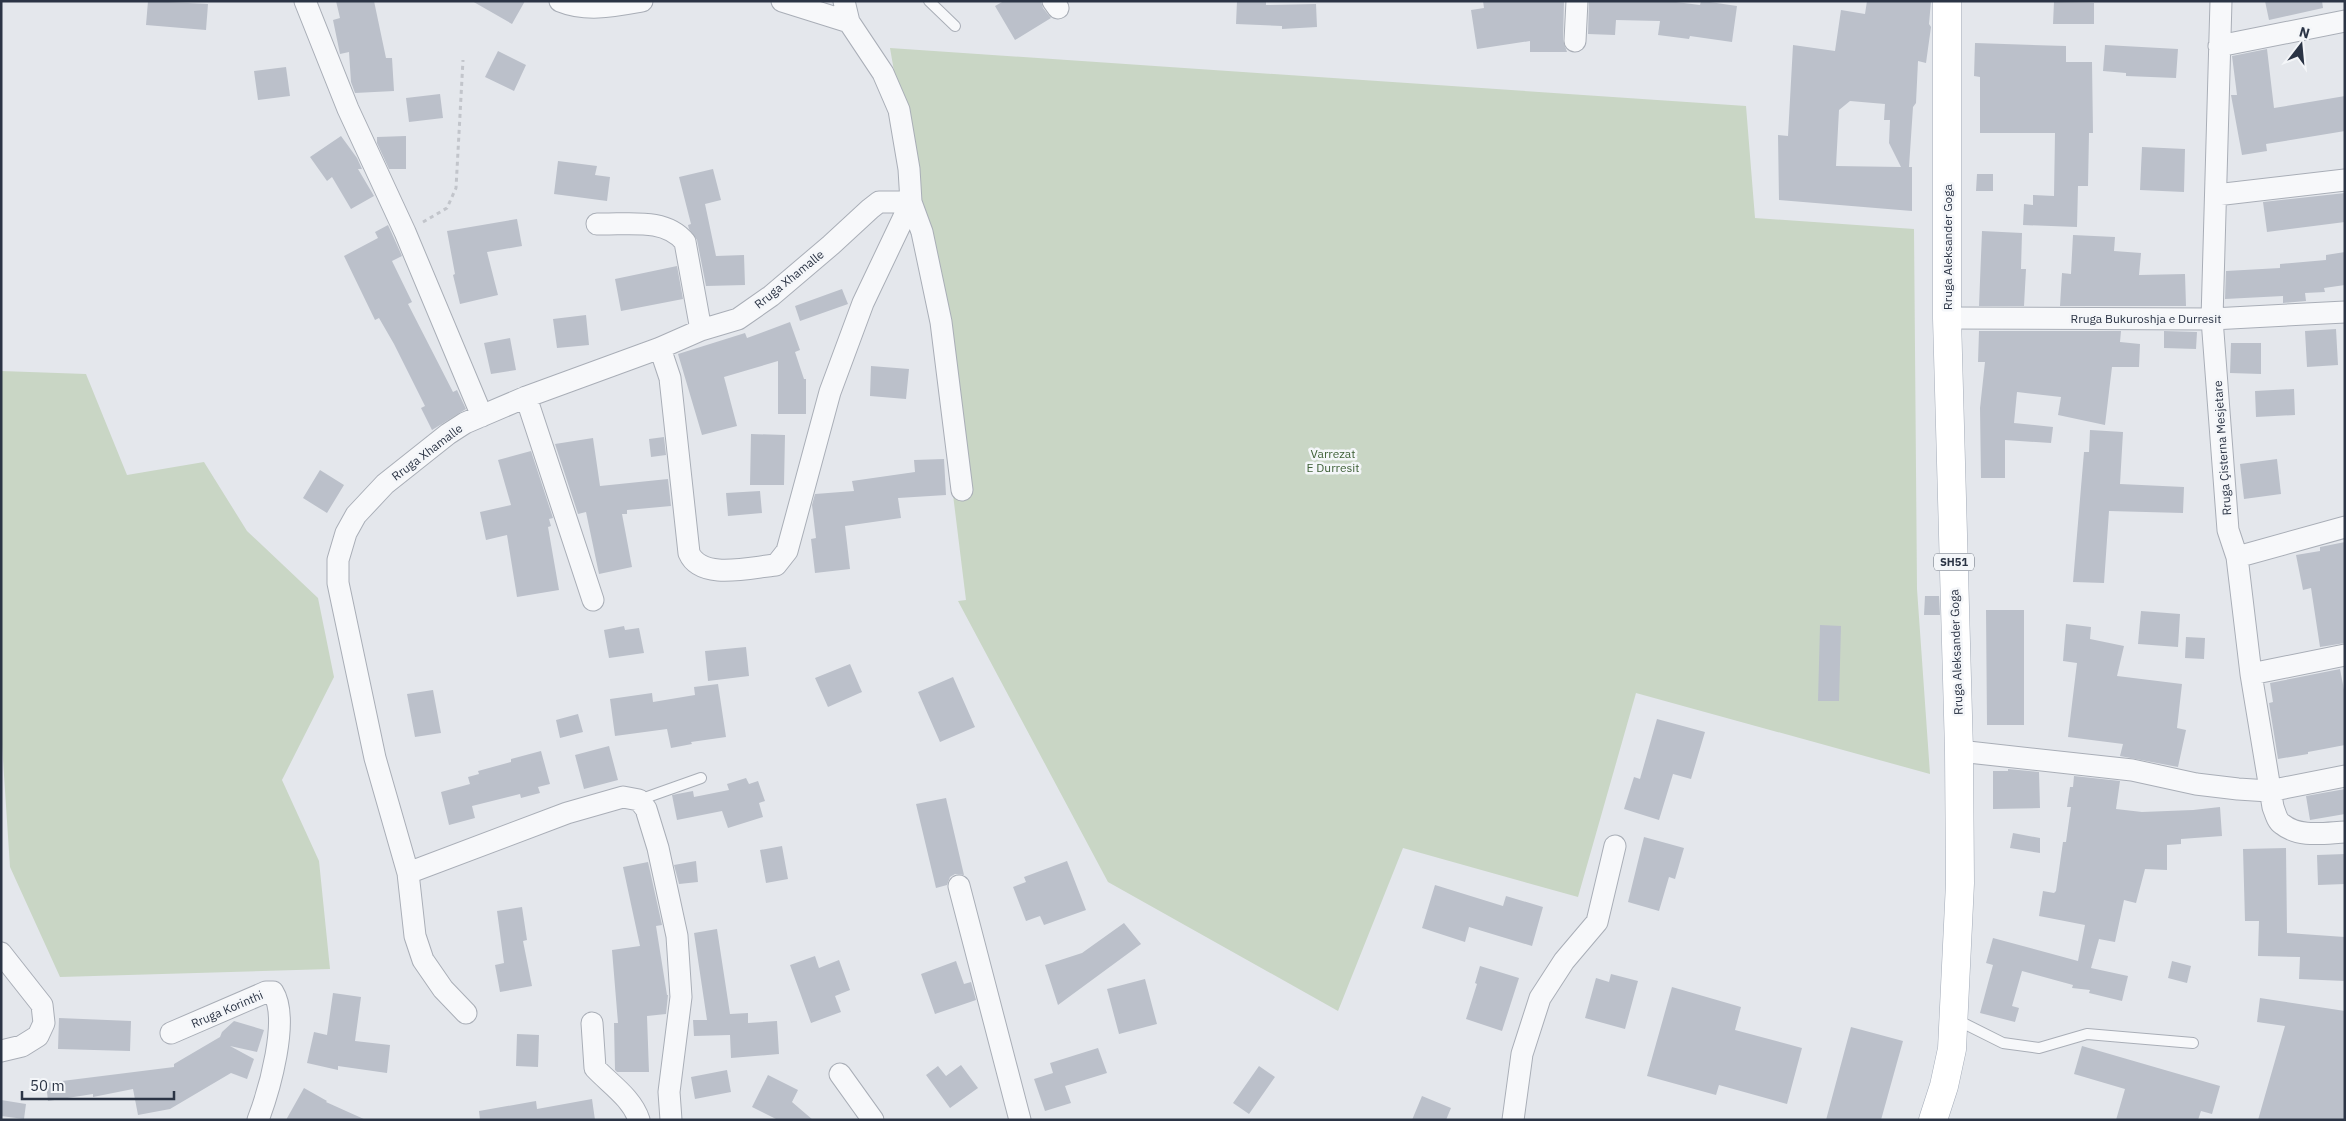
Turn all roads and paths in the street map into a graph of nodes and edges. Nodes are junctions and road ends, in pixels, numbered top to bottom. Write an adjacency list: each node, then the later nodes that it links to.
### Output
1 (305, 1): 20 (street)
2 (560, 1): 3 (street)
3 (642, 1)
4 (782, 1): 11 (street)
5 (844, 1): 11 (street)
6 (929, 1): 12 (lane)
7 (1577, 1): 13 (street)
8 (1947, 1): 22 (main road, Rruga Aleksander Goga / SH51)
9 (2221, 1): 14 (street, Rruga Çisterna Mesjetare)
10 (2345, 21): 14 (street)
11 (849, 22): 18 (street)
12 (955, 26)
13 (1575, 41)
14 (2219, 46): 17 (street, Rruga Çisterna Mesjetare)
15 (463, 60): 20 (path)
16 (2345, 180): 17 (street)
17 (2216, 195): 23 (street, Rruga Çisterna Mesjetare)
18 (911, 202): 24 (street, Rruga Xhamalle); 25 (street); 28 (street)
19 (597, 224): 24 (street)
20 (405, 232): 27 (street)
21 (2345, 312): 23 (street, Rruga Bukuroshja e Durresit)
22 (1947, 318): 23 (street, Rruga Bukuroshja e Durresit); 34 (main road, Rruga Aleksander Goga / SH51)
23 (2212, 319): 30 (street, Rruga Çisterna Mesjetare)
24 (701, 330): 25 (street, Rruga Xhamalle)
25 (660, 348): 26 (street, Rruga Xhamalle)
26 (526, 397): 27 (street, Rruga Xhamalle); 31 (street)
27 (482, 416): 41 (street, Rruga Xhamalle)
28 (962, 490)
29 (2345, 527): 30 (street)
30 (2238, 557): 33 (street, Rruga Çisterna Mesjetare)
31 (593, 600)
32 (2345, 655): 33 (street)
33 (2251, 674): 37 (street, Rruga Çisterna Mesjetare)
34 (1959, 751): 37 (street); 47 (main road, Rruga Aleksander Goga / SH51)
35 (2345, 776): 37 (street)
36 (701, 778): 38 (lane)
37 (2269, 791): 39 (street, Rruga Çisterna Mesjetare)
38 (638, 800): 41 (street); 55 (street)
39 (2345, 832)
40 (1615, 846): 58 (street)
41 (408, 873): 46 (street, Rruga Xhamalle)
42 (959, 886): 57 (street)
43 (1, 953): 45 (street)
44 (1, 977): 45 (street)
45 (26, 984): 51 (street)
46 (466, 1013)
47 (1954, 1019): 50 (lane); 59 (main road, Rruga Aleksander Goga / SH51)
48 (592, 1023): 54 (street)
49 (171, 1033): 53 (street, Rruga Korinthi)
50 (2193, 1043)
51 (1, 1051)
52 (840, 1074): 56 (street)
53 (258, 1120)
54 (639, 1120)
55 (671, 1120)
56 (873, 1120)
57 (1020, 1120)
58 (1513, 1120)
59 (1933, 1120)

